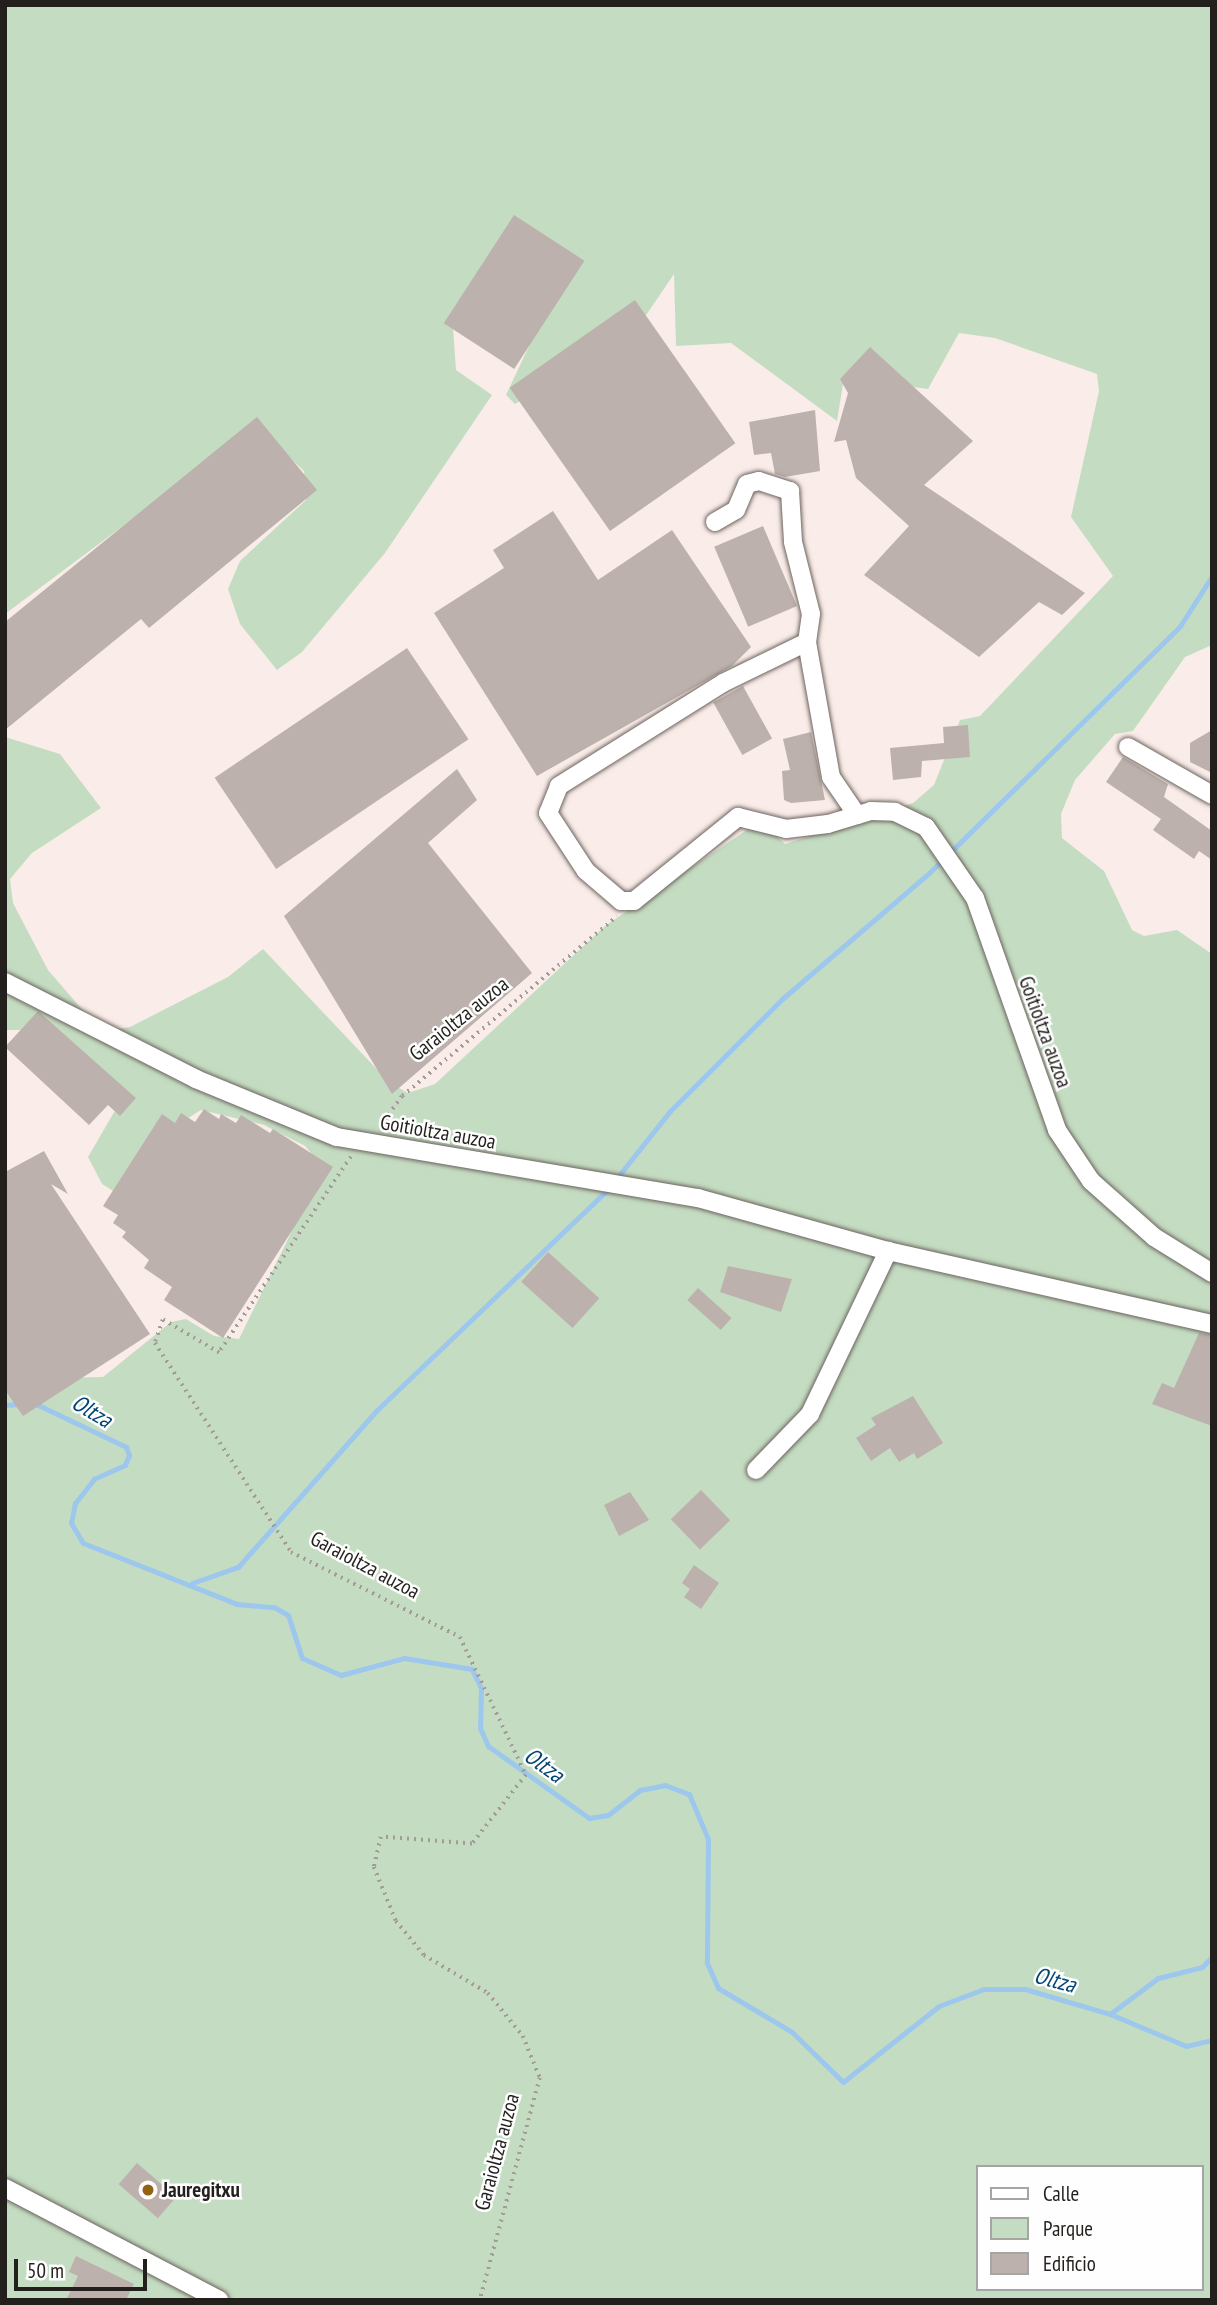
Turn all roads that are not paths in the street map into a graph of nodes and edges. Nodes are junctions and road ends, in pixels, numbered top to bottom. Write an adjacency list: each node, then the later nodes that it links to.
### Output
1 (715, 522): 2 (street)
2 (807, 642): 5 (street); 5 (street, Goitioltza auzoa)
3 (1128, 747): 4 (street)
4 (1212, 795)
5 (857, 815): 8 (street, Goitioltza auzoa)
6 (5, 982): 7 (street, Goitioltza auzoa)
7 (888, 1251): 9 (street, Goitioltza auzoa); 10 (street)
8 (1212, 1273)
9 (1212, 1324)
10 (756, 1469)
11 (5, 2188): 12 (street)
12 (219, 2300)

